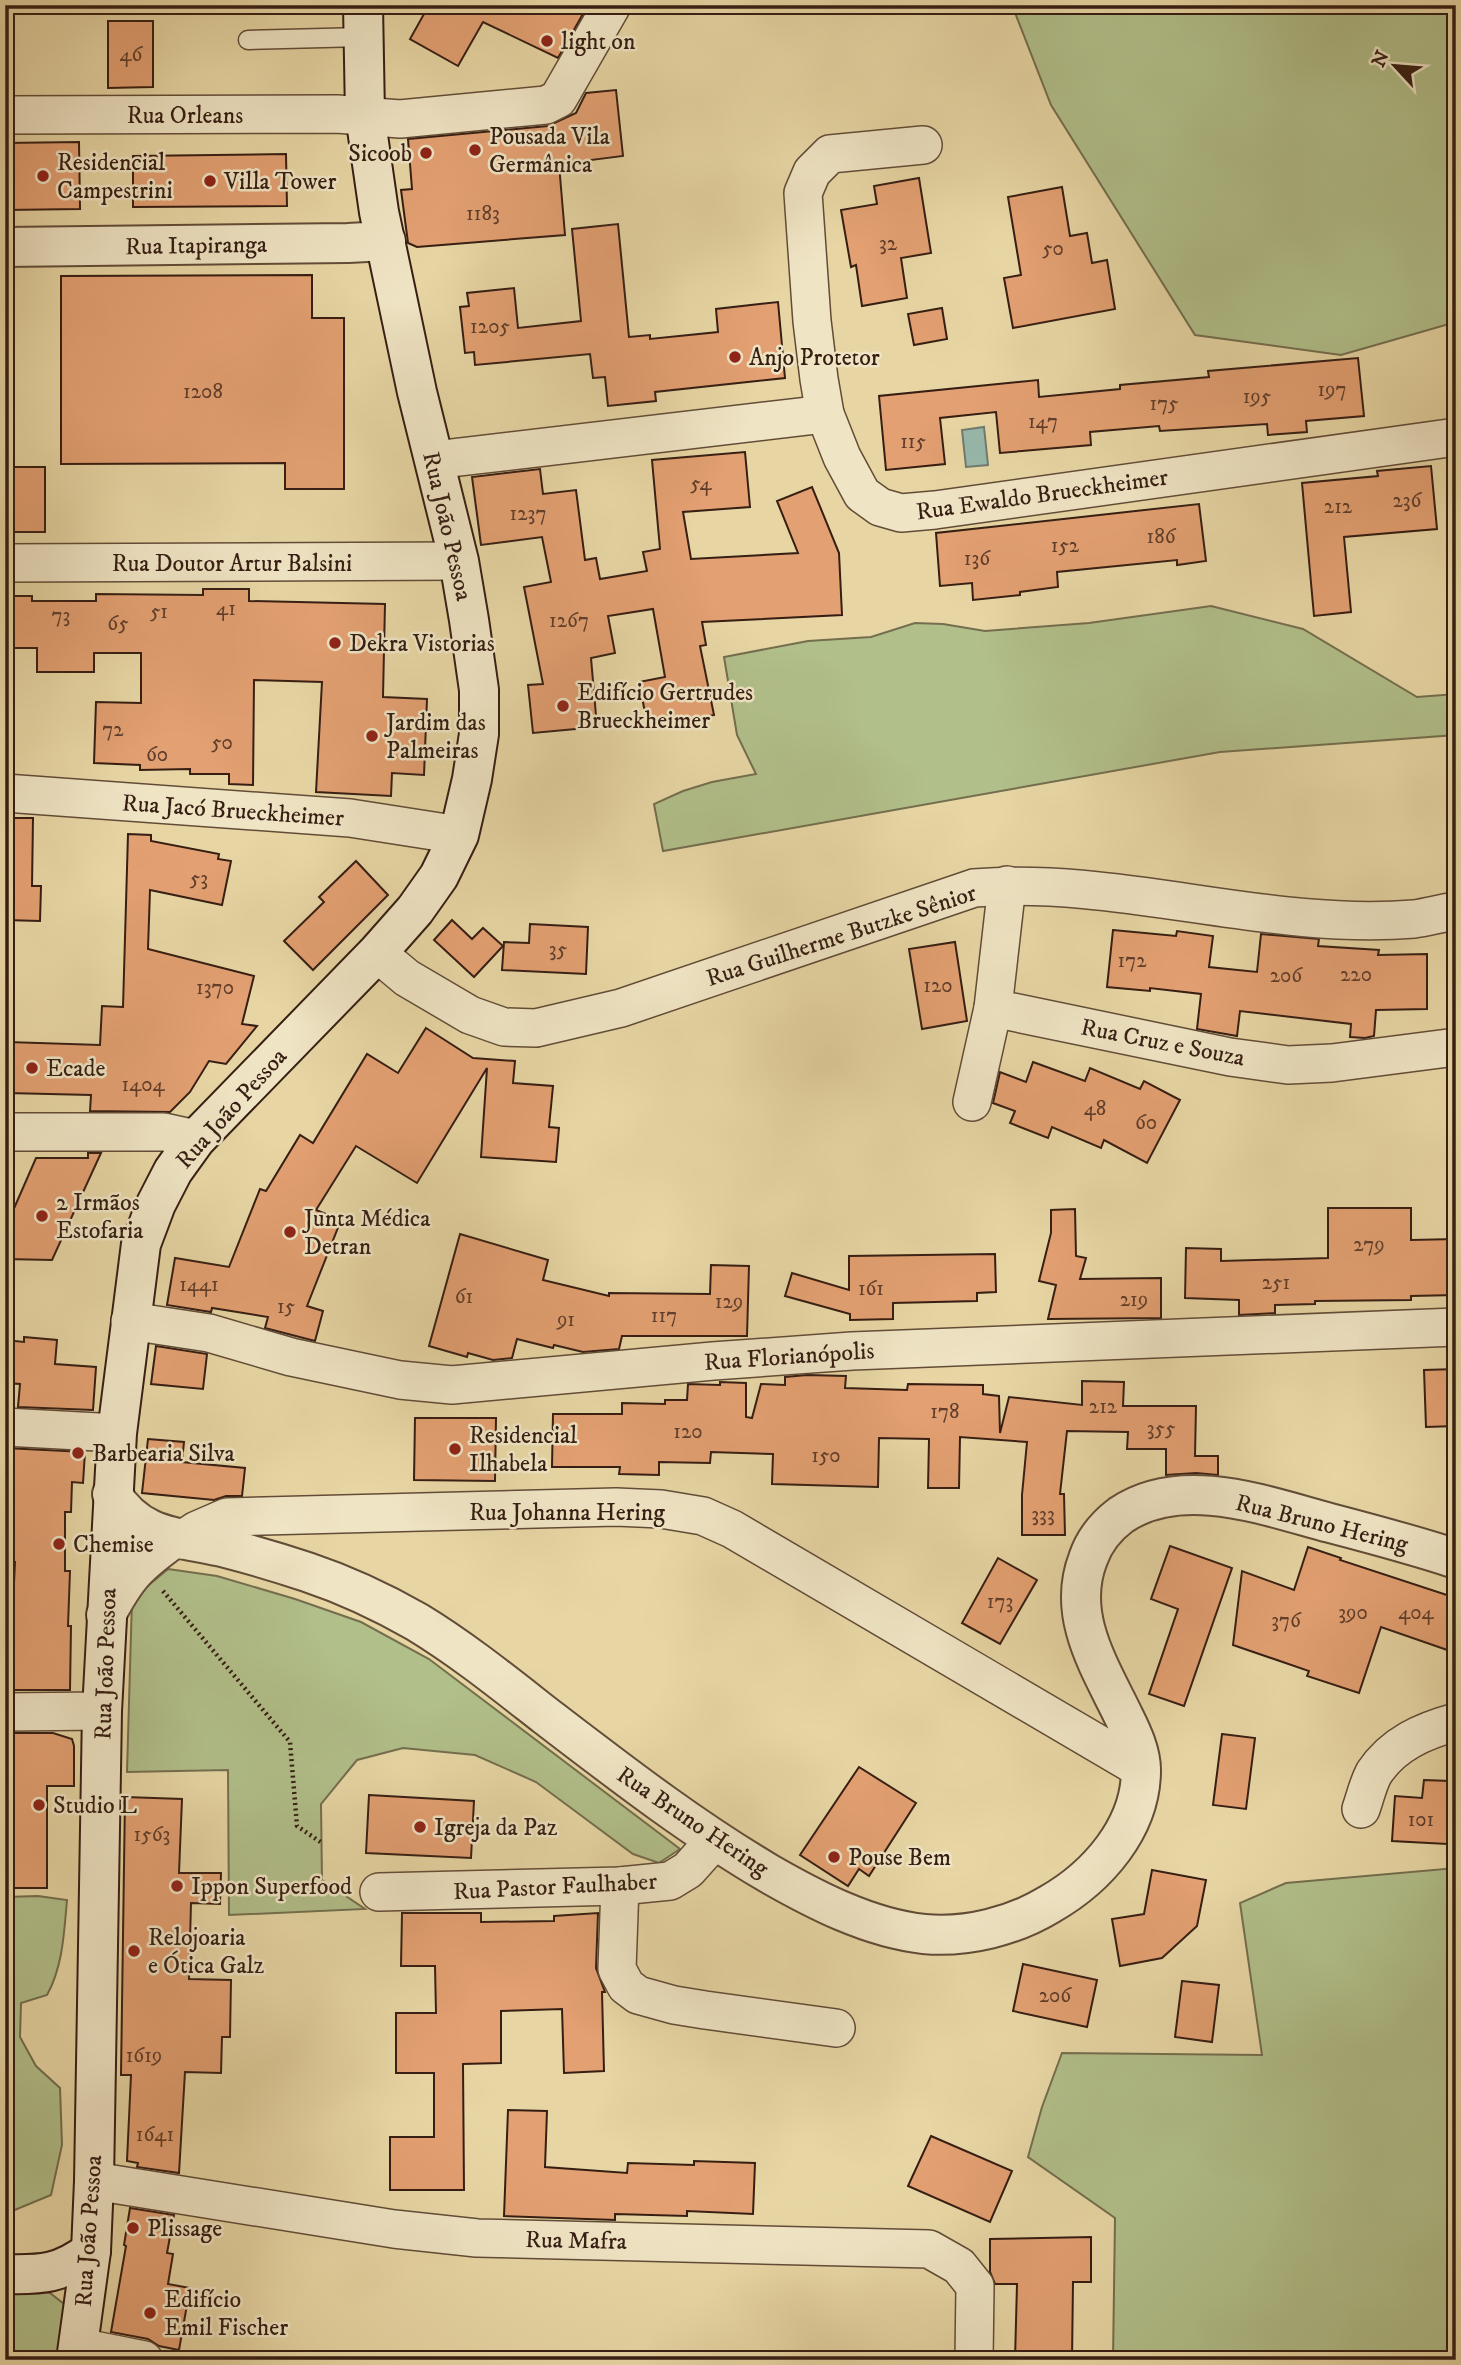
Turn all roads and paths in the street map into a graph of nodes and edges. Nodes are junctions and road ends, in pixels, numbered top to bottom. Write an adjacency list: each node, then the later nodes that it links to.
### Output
1 (612, 5): 5 (street, Rua Orleans)
2 (363, 21): 3 (lane); 5 (main road, Rua João Pessoa)
3 (248, 40)
4 (5, 115): 5 (street, Rua Orleans)
5 (365, 116): 7 (main road, Rua João Pessoa)
6 (923, 145): 9 (street, Rua Ewaldo Brueckheimer)
7 (386, 241): 8 (main road, Rua Itapiranga); 11 (main road, Rua João Pessoa)
8 (5, 247)
9 (825, 414): 10 (street, Rua Ewaldo Brueckheimer); 11 (street)
10 (1456, 437)
11 (434, 460): 12 (main road, Rua João Pessoa)
12 (458, 561): 13 (street, Rua Doutor Artur Balsini); 15 (main road, Rua João Pessoa)
13 (5, 563)
14 (5, 793): 15 (street, Rua Jacó Brueckheimer)
15 (459, 835): 18 (main road, Rua João Pessoa)
16 (1007, 886): 17 (street, Rua Guilherme Butzke Sênior); 18 (street, Rua Guilherme Butzke Sênior); 19 (street)
17 (1456, 911)
18 (377, 953): 23 (main road, Rua João Pessoa)
19 (993, 1008): 20 (street, Rua Cruz e Souza); 21 (street)
20 (1456, 1047)
21 (972, 1102)
22 (5, 1132): 23 (street)
23 (196, 1139): 24 (main road, Rua João Pessoa)
24 (130, 1321): 25 (street, Rua Florianópolis); 27 (main road, Rua João Pessoa)
25 (1456, 1327)
26 (5, 1427): 27 (street)
27 (117, 1433): 28 (main road, Rua João Pessoa)
28 (112, 1494): 29 (main road, Rua Bruno Hering); 32 (main road, Rua João Pessoa)
29 (177, 1539): 31 (main road); 36 (street, Rua Johanna Hering); 38 (main road, Rua Bruno Hering)
30 (1456, 1559): 36 (main road, Rua Bruno Hering)
31 (139, 1564): 32 (main road); 39 (path)
32 (106, 1615): 33 (main road, Rua João Pessoa)
33 (102, 1711): 34 (street); 43 (main road, Rua João Pessoa)
34 (5, 1712)
35 (1456, 1723): 37 (street)
36 (1141, 1769): 38 (main road, Rua Bruno Hering)
37 (1360, 1809)
38 (714, 1841): 40 (street, Rua Pastor Faulhaber)
39 (322, 1843)
40 (620, 1886): 41 (street, Rua Pastor Faulhaber); 42 (street)
41 (379, 1892)
42 (836, 2028)
43 (94, 2181): 44 (main road, Rua João Pessoa); 49 (street, Rua Mafra)
44 (91, 2251): 46 (main road); 47 (main road, Rua João Pessoa)
45 (5, 2274): 46 (main road)
46 (43, 2275): 47 (main road)
47 (79, 2340): 48 (street)
48 (144, 2360)
49 (974, 2360)

